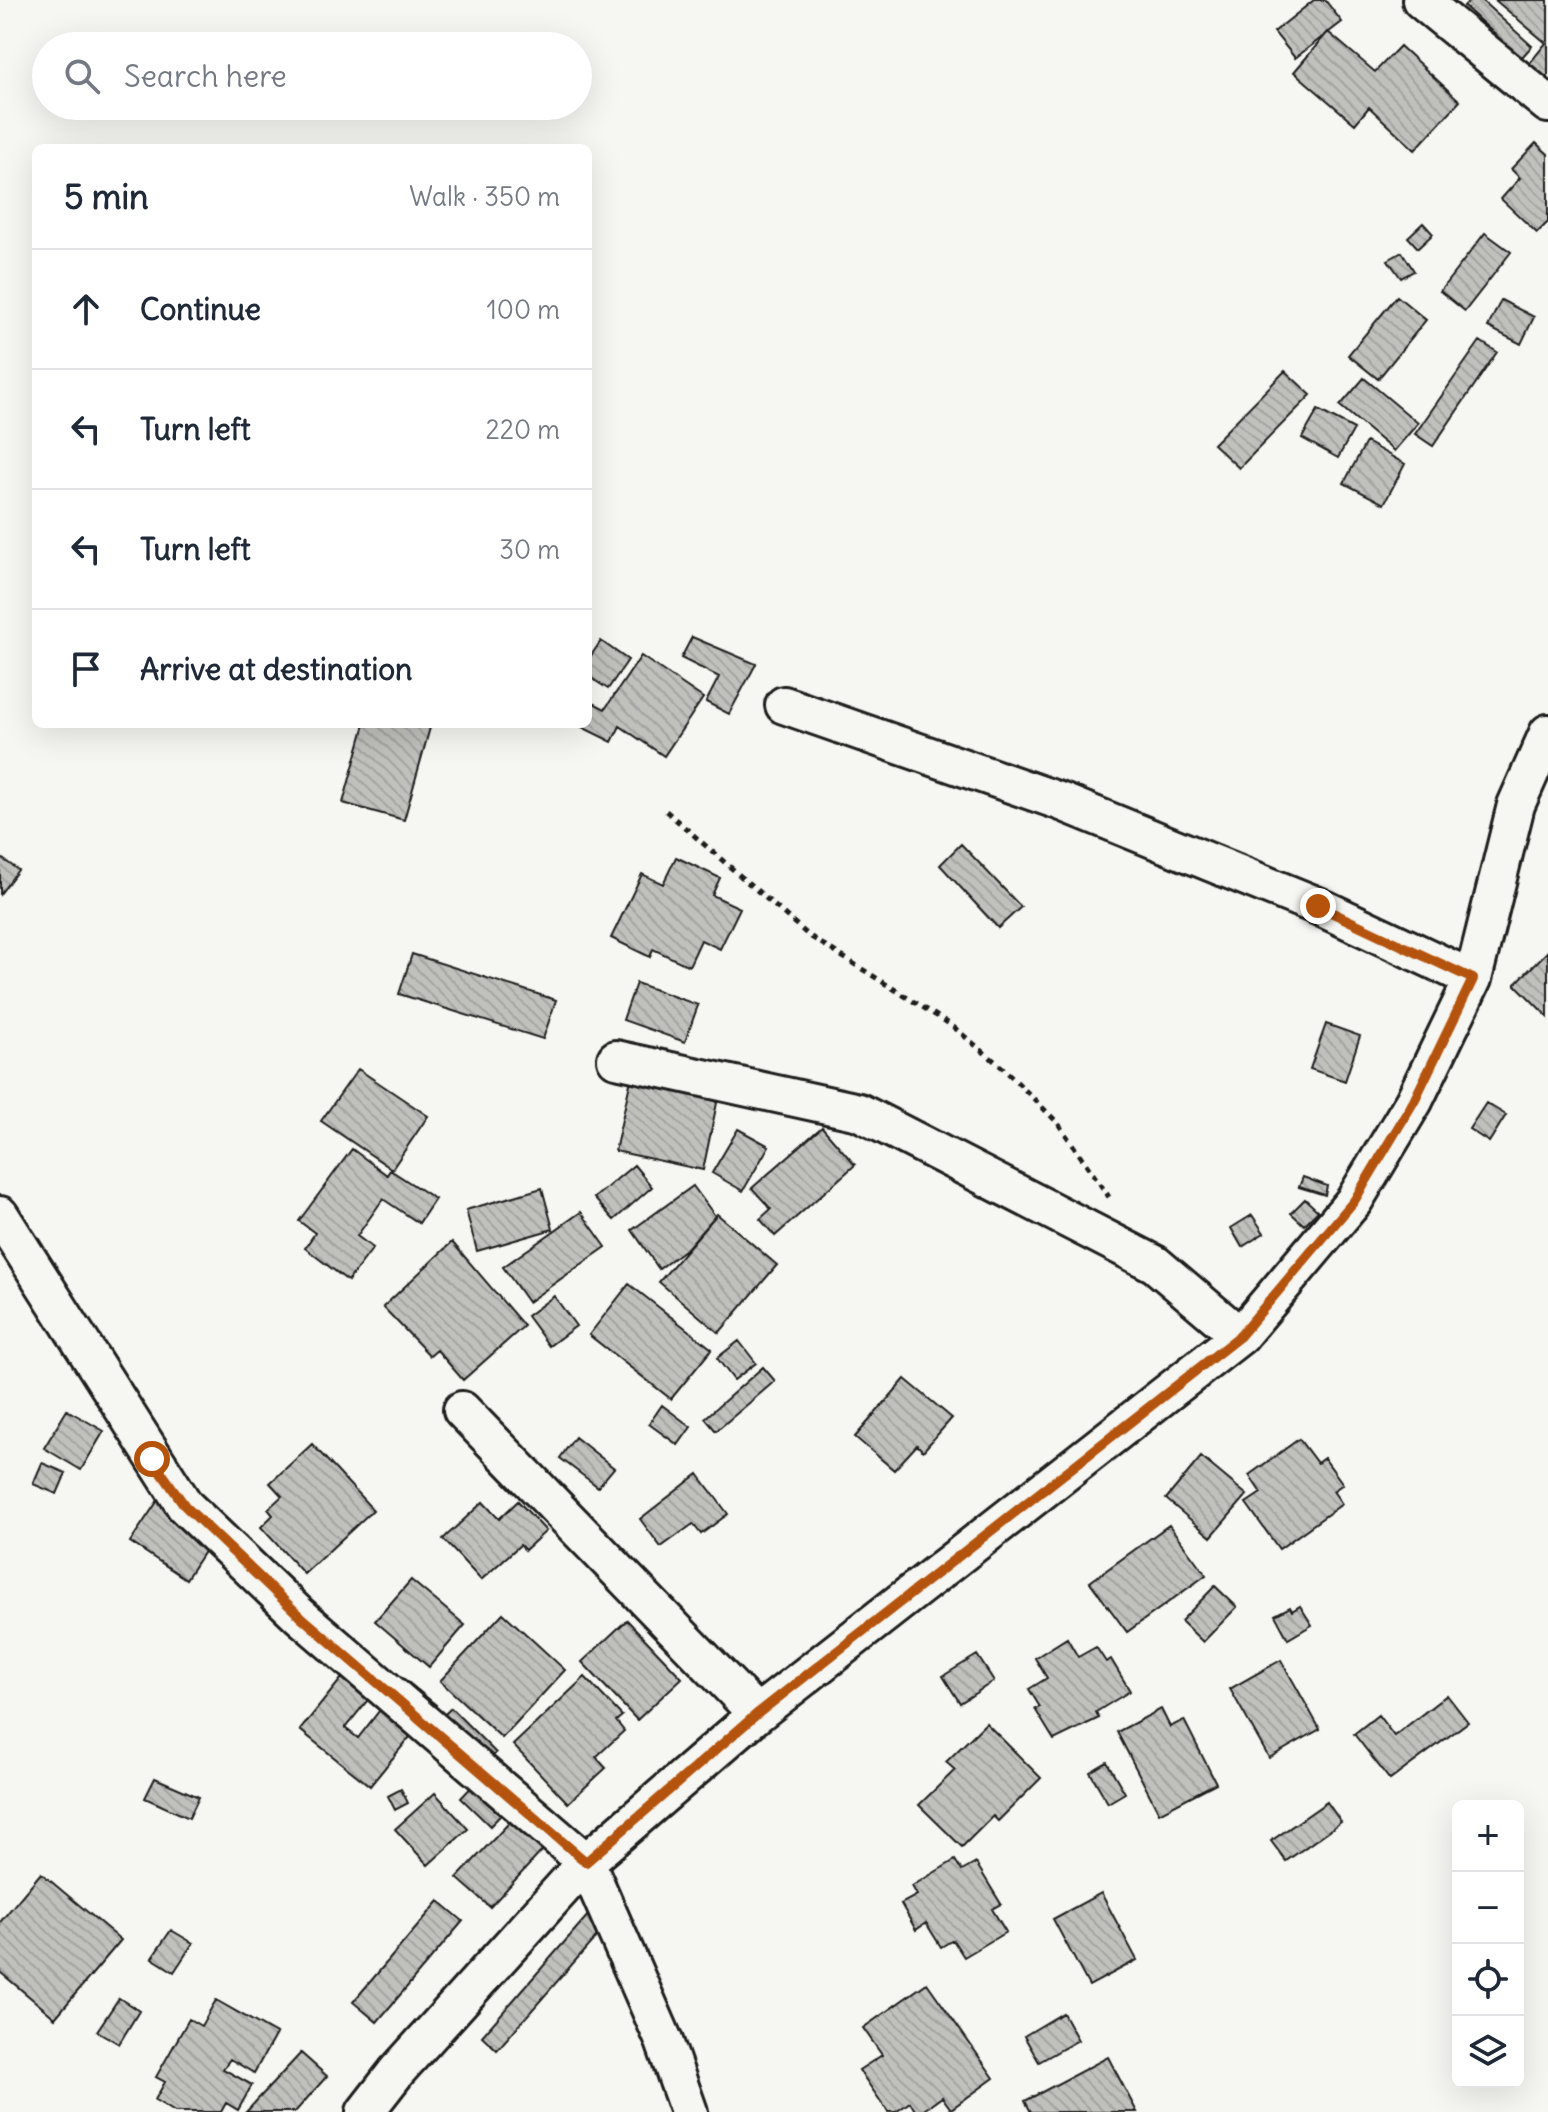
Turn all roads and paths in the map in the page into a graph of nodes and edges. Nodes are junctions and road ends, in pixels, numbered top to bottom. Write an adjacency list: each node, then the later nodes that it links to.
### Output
1 (1421, 0): 2 (street)
2 (1548, 104)
3 (784, 705): 6 (street)
4 (1548, 733): 6 (street)
5 (666, 811): 8 (path)
6 (1473, 979): 10 (street)
7 (616, 1059): 10 (street)
8 (1111, 1199)
9 (0, 1215): 13 (street)
10 (1240, 1336): 12 (street)
11 (462, 1410): 12 (street)
12 (757, 1714): 13 (street)
13 (586, 1862): 14 (street); 15 (street)
14 (365, 2112)
15 (689, 2112)

